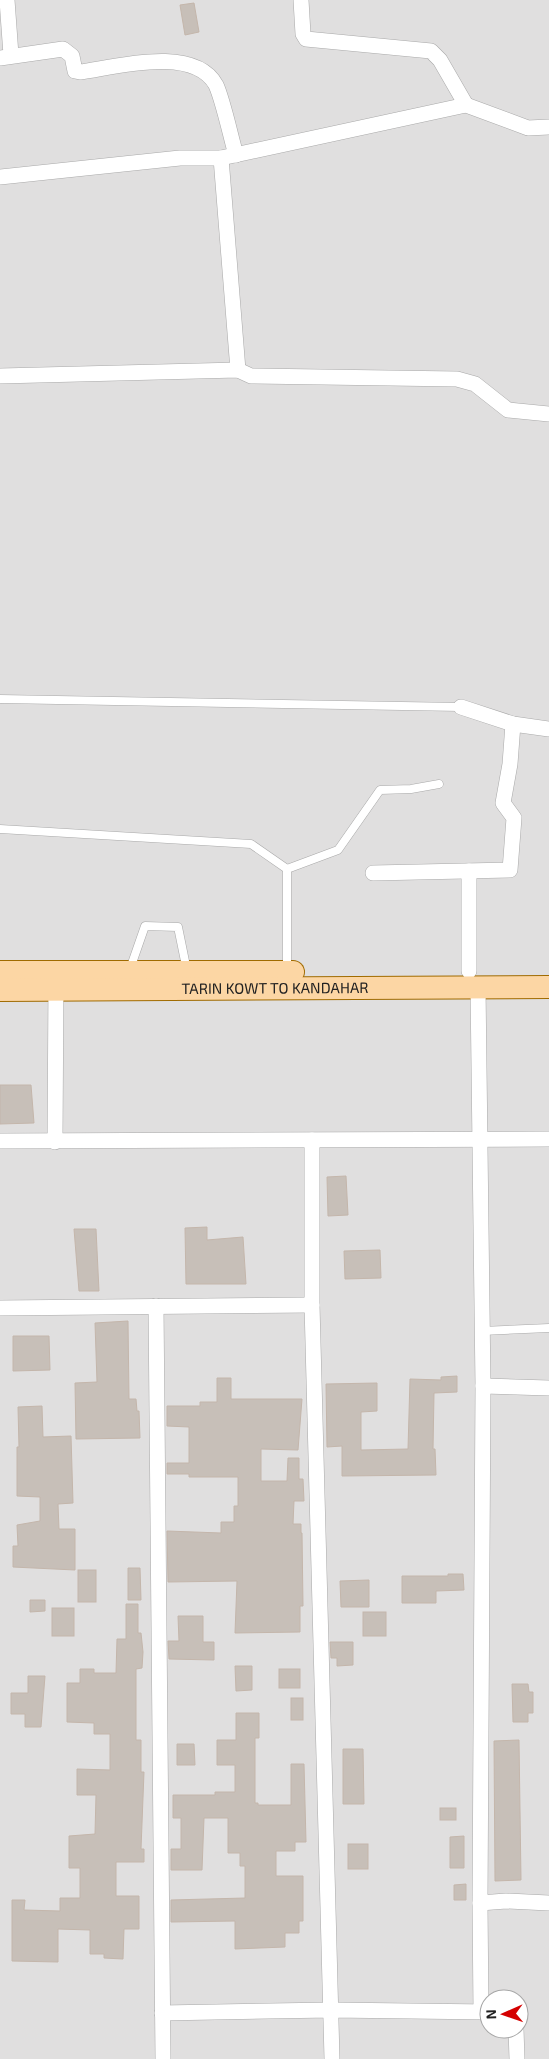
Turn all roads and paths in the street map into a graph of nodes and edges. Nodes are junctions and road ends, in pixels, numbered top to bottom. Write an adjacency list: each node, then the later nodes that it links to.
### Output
1 (7, 0): 3 (street)
2 (301, 0): 4 (street)
3 (6, 56): 6 (street)
4 (466, 106): 5 (street); 6 (street)
5 (549, 127)
6 (228, 157): 7 (street); 8 (street)
7 (0, 177)
8 (238, 370): 9 (street); 10 (street)
9 (0, 376)
10 (549, 414)
11 (0, 699): 12 (lane)
12 (461, 708): 13 (street)
13 (513, 724): 14 (street); 18 (street)
14 (549, 729)
15 (439, 784): 17 (lane)
16 (0, 829): 17 (lane)
17 (287, 869): 23 (lane)
18 (469, 871): 19 (street); 25 (street)
19 (374, 873)
20 (549, 971): 25 (main road, TARIN KOWT TO KANDAHAR)
21 (0, 972): 26 (main road, TARIN KOWT TO KANDAHAR)
22 (129, 972): 24 (main road, TARIN KOWT TO KANDAHAR); 24 (lane); 26 (main road, TARIN KOWT TO KANDAHAR)
23 (288, 972): 24 (main road, TARIN KOWT TO KANDAHAR); 25 (main road, TARIN KOWT TO KANDAHAR)
24 (187, 973)
25 (474, 979): 26 (main road, TARIN KOWT TO KANDAHAR); 27 (main road, TARIN KOWT TO KANDAHAR); 29 (street)
26 (56, 981): 28 (main road, TARIN KOWT TO KANDAHAR); 33 (street)
27 (549, 987)
28 (0, 990)
29 (479, 1139): 30 (street); 31 (street); 38 (street)
30 (549, 1139)
31 (312, 1140): 33 (street); 34 (street)
32 (0, 1141): 33 (street)
33 (55, 1142)
34 (312, 1305): 35 (street); 44 (street)
35 (156, 1306): 36 (street); 46 (street)
36 (0, 1308)
37 (549, 1328): 38 (lane)
38 (482, 1331): 39 (street)
39 (483, 1386): 40 (street); 41 (street)
40 (549, 1388)
41 (480, 1903): 42 (street); 43 (street)
42 (549, 1903)
43 (484, 1989)
44 (331, 2010): 45 (street); 46 (street); 49 (street)
45 (479, 2012)
46 (162, 2013): 48 (street)
47 (517, 2039): 50 (street)
48 (163, 2059)
49 (332, 2059)
50 (518, 2059)

